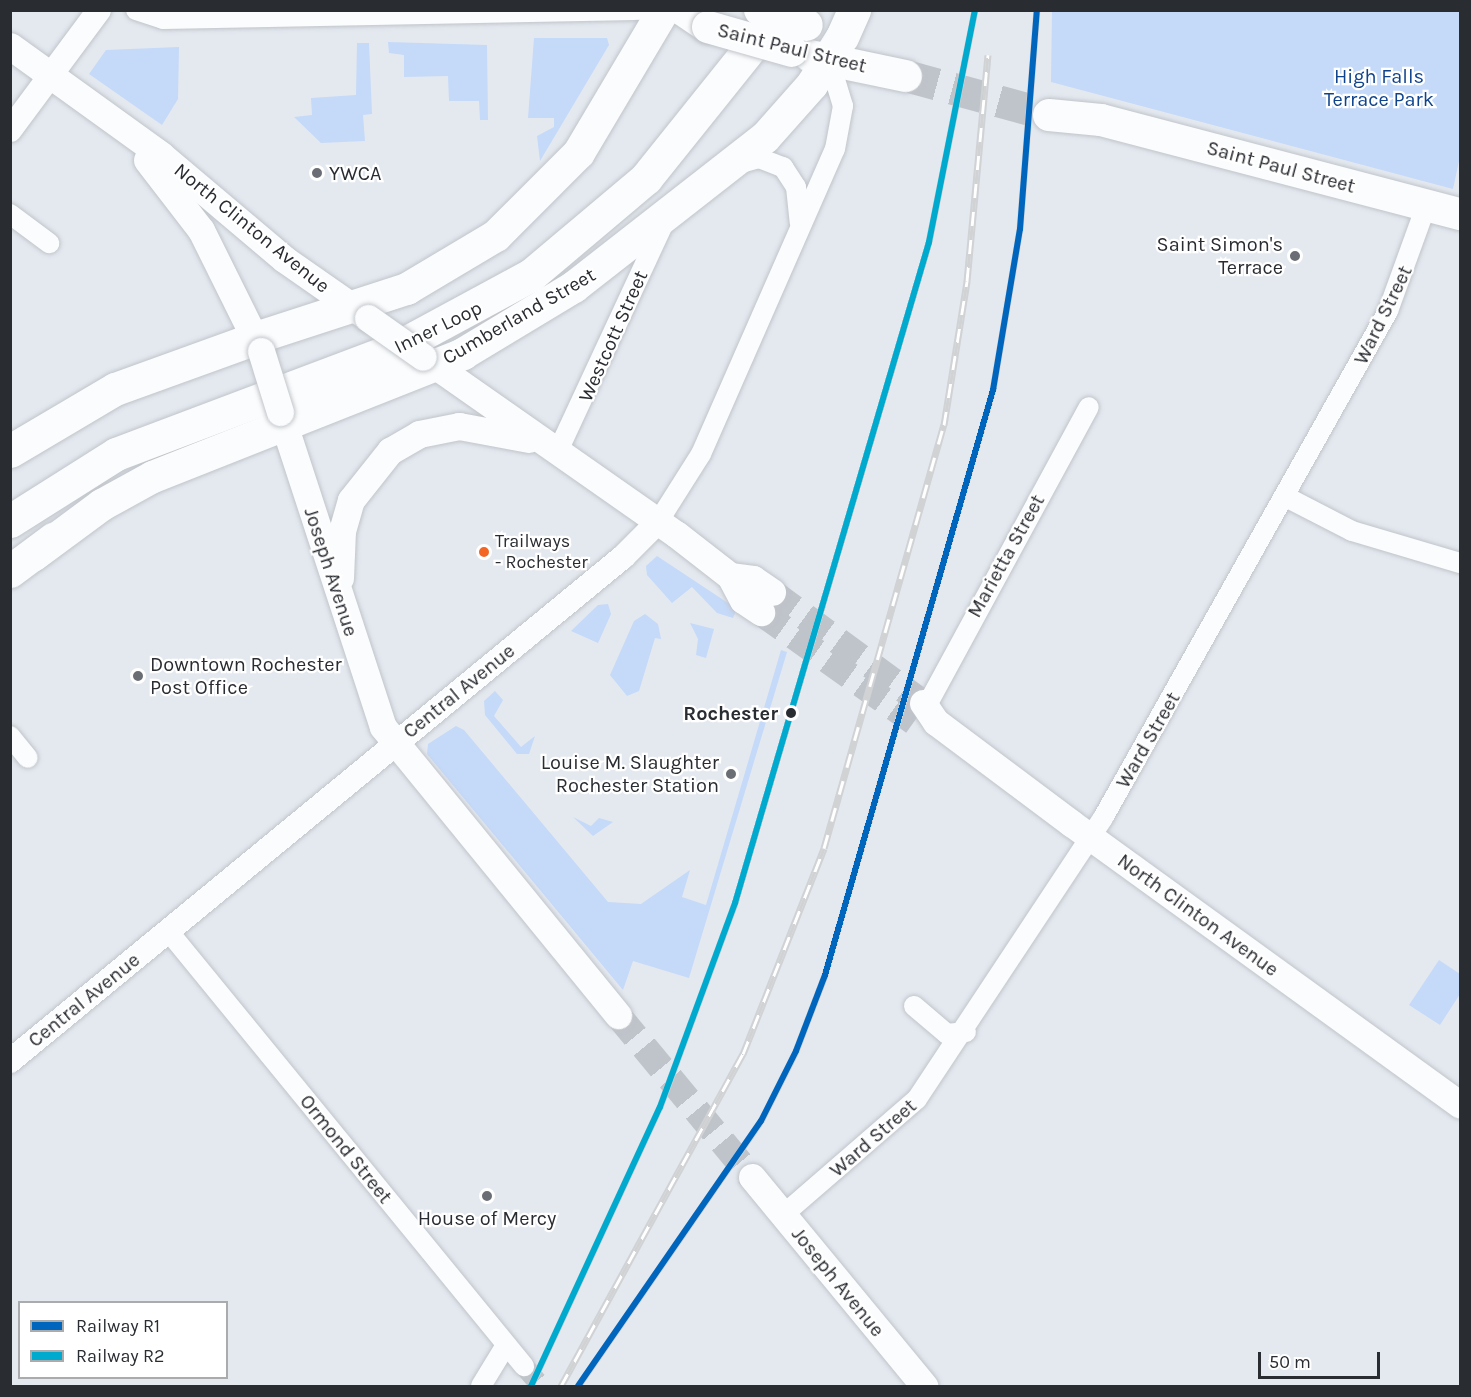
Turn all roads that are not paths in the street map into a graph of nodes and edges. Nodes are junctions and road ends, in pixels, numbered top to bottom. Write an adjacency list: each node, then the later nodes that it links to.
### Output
1 (99, 10): 12 (street)
2 (136, 10): 3 (street)
3 (640, 10)
4 (664, 10): 23 (main road)
5 (753, 10): 30 (highway, Inner Loop)
6 (760, 10): 8 (main road, Saint Paul Street, bridge)
7 (696, 19): 8 (main road, Saint Paul Street, bridge)
8 (793, 29): 9 (main road, Saint Paul Street); 32 (highway, Inner Loop)
9 (842, 36): 11 (main road, Saint Paul Street); 16 (main road, Cumberland Street); 21 (street, Central Avenue)
10 (10, 46): 12 (main road, North Clinton Avenue)
11 (908, 68)
12 (51, 75): 13 (main road, North Clinton Avenue); 15 (street)
13 (91, 103): 23 (main road, North Clinton Avenue); 24 (main road, Joseph Avenue)
14 (1050, 107): 17 (main road, Saint Paul Street)
15 (10, 130)
16 (730, 168): 20 (main road, Cumberland Street); 21 (street, Central Avenue)
17 (1426, 206): 19 (main road, Saint Paul Street); 31 (street, Ward Street)
18 (10, 214): 22 (street)
19 (1461, 214)
20 (665, 220): 25 (main road, Cumberland Street); 29 (street, Westcott Street)
21 (797, 235): 33 (street, Central Avenue)
22 (49, 243)
23 (361, 313): 24 (main road); 25 (main road, North Clinton Avenue, bridge)
24 (259, 345): 27 (main road, Joseph Avenue, bridge); 28 (highway)
25 (429, 361): 27 (main road, Cumberland Street); 29 (main road, North Clinton Avenue)
26 (1089, 407): 40 (street, Marietta Street)
27 (282, 418): 34 (main road, Cumberland Street); 39 (main road, Joseph Avenue)
28 (10, 451)
29 (558, 451): 33 (main road, North Clinton Avenue); 39 (main road)
30 (10, 495)
31 (1286, 497): 35 (street); 44 (street, Ward Street)
32 (10, 521)
33 (658, 522): 38 (main road, North Clinton Avenue); 42 (street, Central Avenue)
34 (53, 539): 36 (highway); 37 (main road, Cumberland Street)
35 (1461, 563)
36 (10, 571)
37 (10, 577)
38 (766, 602)
39 (344, 612): 42 (main road, Joseph Avenue)
40 (925, 713): 44 (main road, North Clinton Avenue)
41 (10, 736): 43 (street)
42 (395, 744): 45 (street, Central Avenue); 47 (main road, Joseph Avenue)
43 (28, 758)
44 (1091, 837): 48 (street, Ward Street); 50 (main road, North Clinton Avenue)
45 (169, 932): 49 (street, Central Avenue); 53 (street, Ormond Street)
46 (914, 1006): 48 (street)
47 (618, 1015)
48 (966, 1032): 52 (street, Ward Street)
49 (10, 1060)
50 (1461, 1105)
51 (752, 1177): 52 (main road, Joseph Avenue)
52 (783, 1215): 56 (main road, Joseph Avenue)
53 (506, 1345): 54 (street, Ormond Street); 55 (street)
54 (524, 1366)
55 (481, 1386)
56 (924, 1386)

